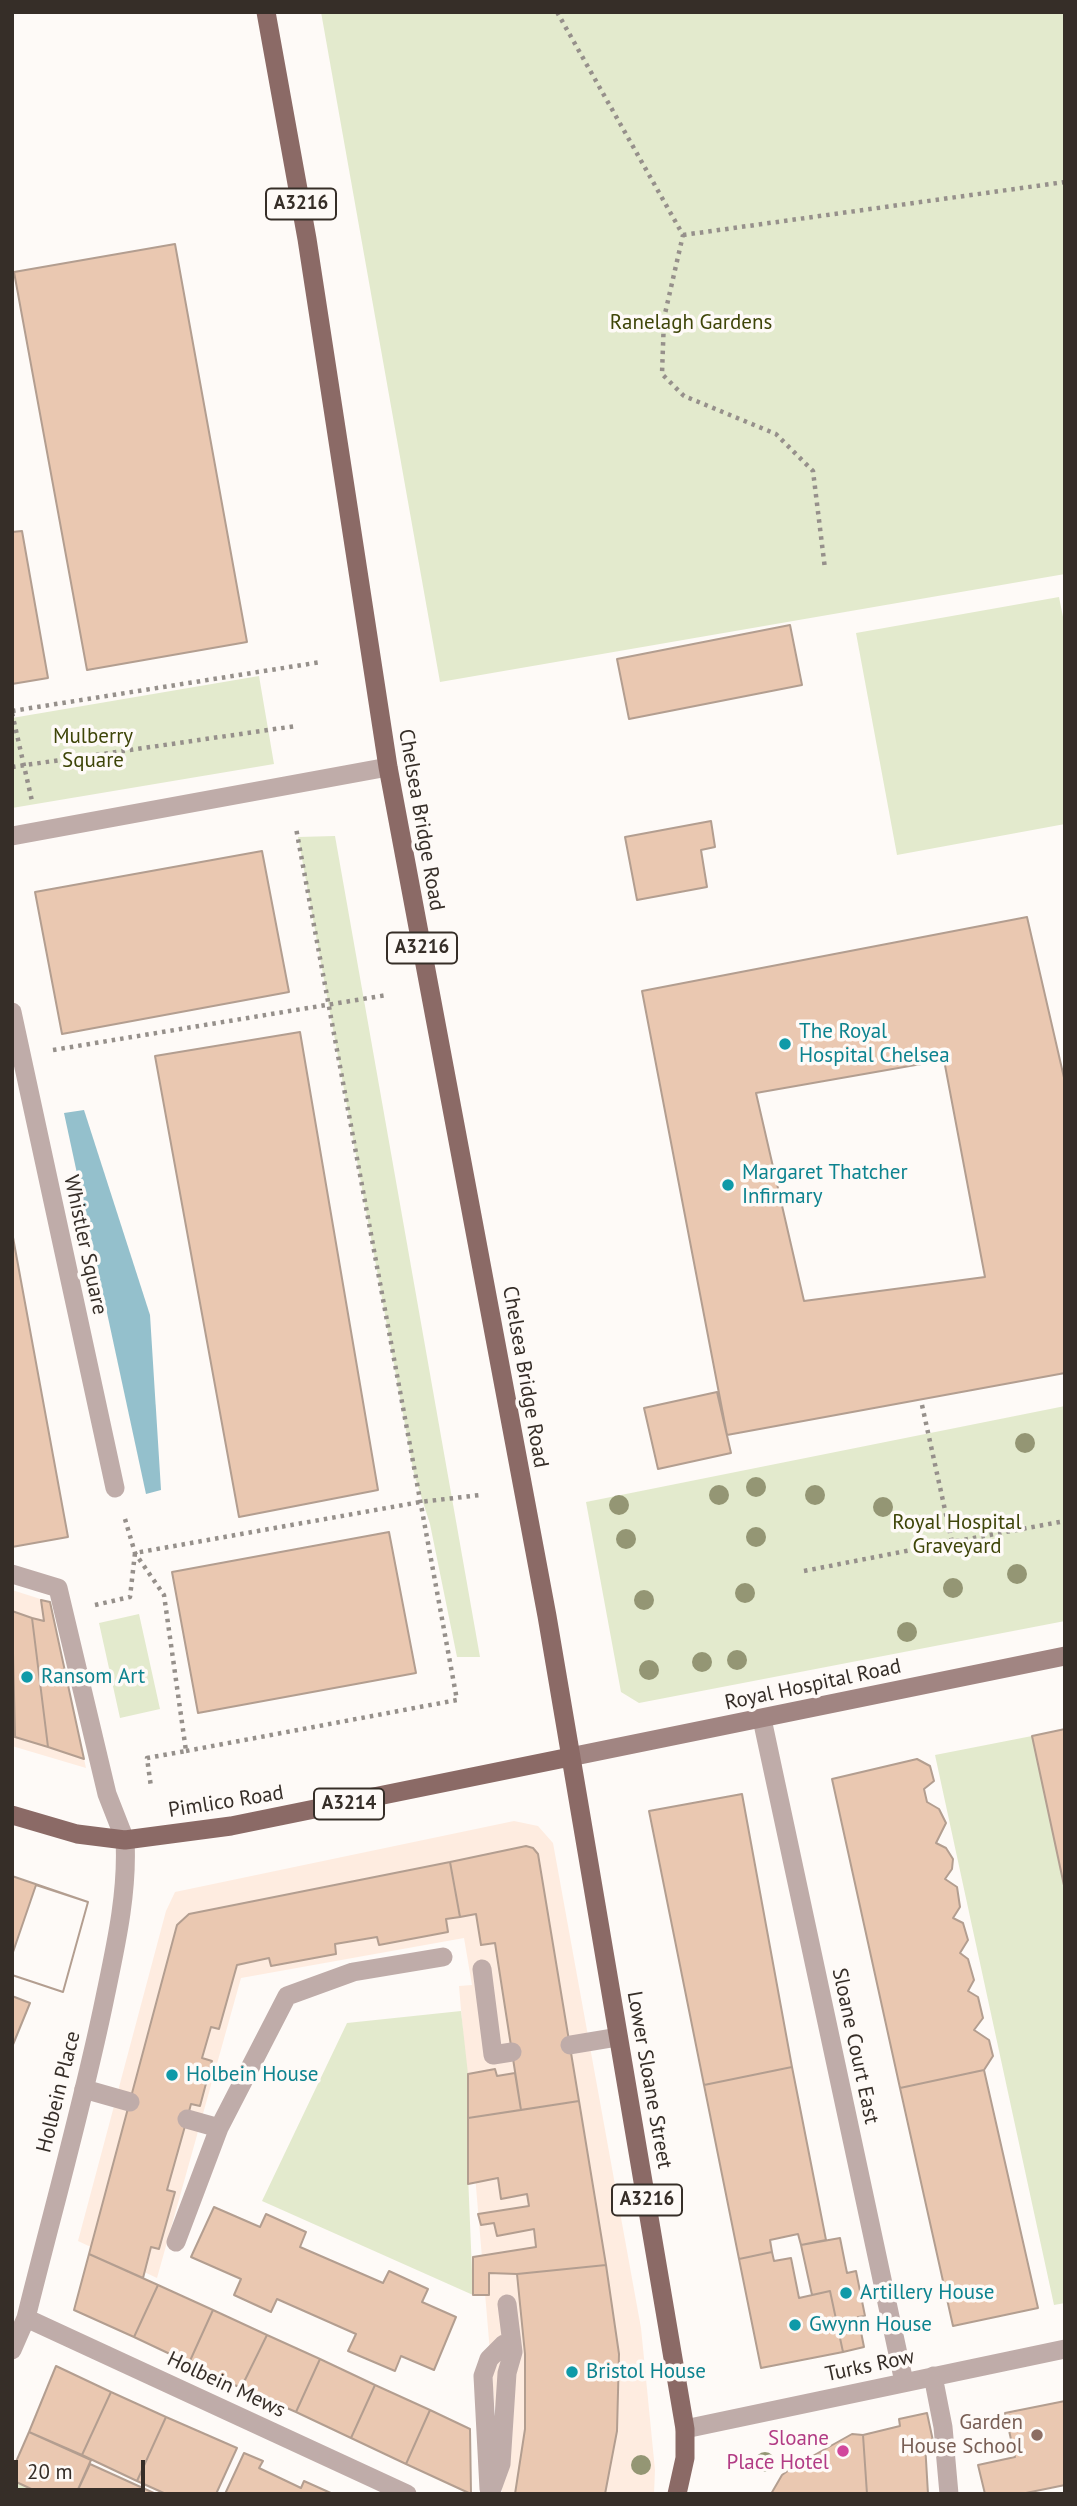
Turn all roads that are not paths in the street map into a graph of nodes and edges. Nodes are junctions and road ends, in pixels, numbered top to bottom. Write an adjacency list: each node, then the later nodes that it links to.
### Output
1 (266, 12): 2 (main road, Chelsea Bridge Road / A3216)
2 (388, 767): 3 (street); 9 (main road, Chelsea Bridge Road / A3216)
3 (12, 836)
4 (12, 1012): 5 (street, Whistler Square)
5 (115, 1488)
6 (12, 1574): 11 (street)
7 (1065, 1656): 8 (main road, Royal Hospital Road)
8 (762, 1719): 9 (main road, Royal Hospital Road); 28 (street, Sloane Court East)
9 (570, 1757): 11 (main road, Pimlico Road / A3214); 14 (main road, Lower Sloane Street / A3216)
10 (12, 1815): 11 (main road, Pimlico Road / A3214)
11 (125, 1840): 17 (street, Holbein Place)
12 (443, 1957): 20 (street)
13 (482, 1969): 16 (street)
14 (618, 2037): 15 (street); 29 (main road, Lower Sloane Street / A3216)
15 (569, 2045)
16 (512, 2052)
17 (84, 2089): 18 (street); 23 (street, Holbein Place)
18 (130, 2102)
19 (187, 2119): 20 (street)
20 (219, 2127): 21 (street)
21 (176, 2242)
22 (507, 2304): 31 (street)
23 (26, 2318): 26 (street, Holbein Place); 30 (street, Holbein Mews)
24 (504, 2344): 31 (street)
25 (1065, 2349): 27 (street, Turks Row)
26 (12, 2350)
27 (933, 2376): 28 (street, Turks Row); 33 (street)
28 (904, 2382): 29 (street, Turks Row)
29 (685, 2429): 32 (main road, Lower Sloane Street / A3216)
30 (407, 2494)
31 (490, 2494)
32 (677, 2494)
33 (949, 2494)

